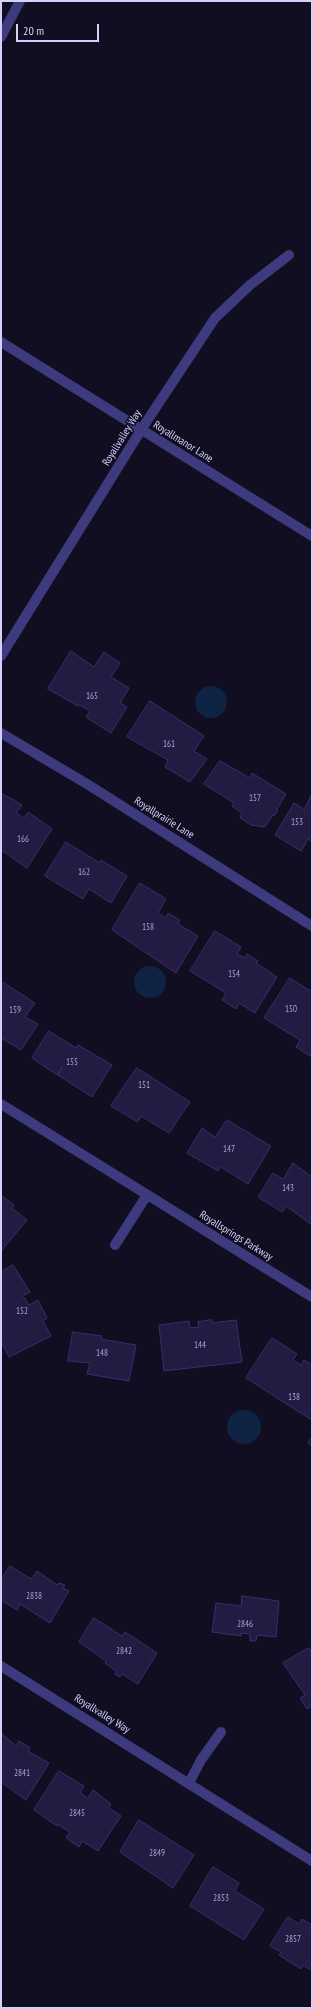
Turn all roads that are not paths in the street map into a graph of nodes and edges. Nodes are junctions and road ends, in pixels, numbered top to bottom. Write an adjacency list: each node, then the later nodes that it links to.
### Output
1 (20, 1): 2 (street)
2 (1, 37)
3 (289, 256): 5 (street, Royallvalley Way)
4 (1, 342): 5 (street, Royallmanor Lane)
5 (141, 430): 6 (street, Royallmanor Lane); 7 (street, Royallvalley Way)
6 (312, 536)
7 (1, 656)
8 (1, 733): 9 (street, Royallprairie Lane)
9 (312, 926)
10 (1, 1104): 11 (street, Royallsprings Parkway)
11 (148, 1195): 12 (street); 13 (street, Royallsprings Parkway)
12 (115, 1245)
13 (312, 1297)
14 (1, 1666): 16 (street, Royallvalley Way)
15 (221, 1732): 16 (street)
16 (189, 1783): 17 (street, Royallvalley Way)
17 (312, 1861)

